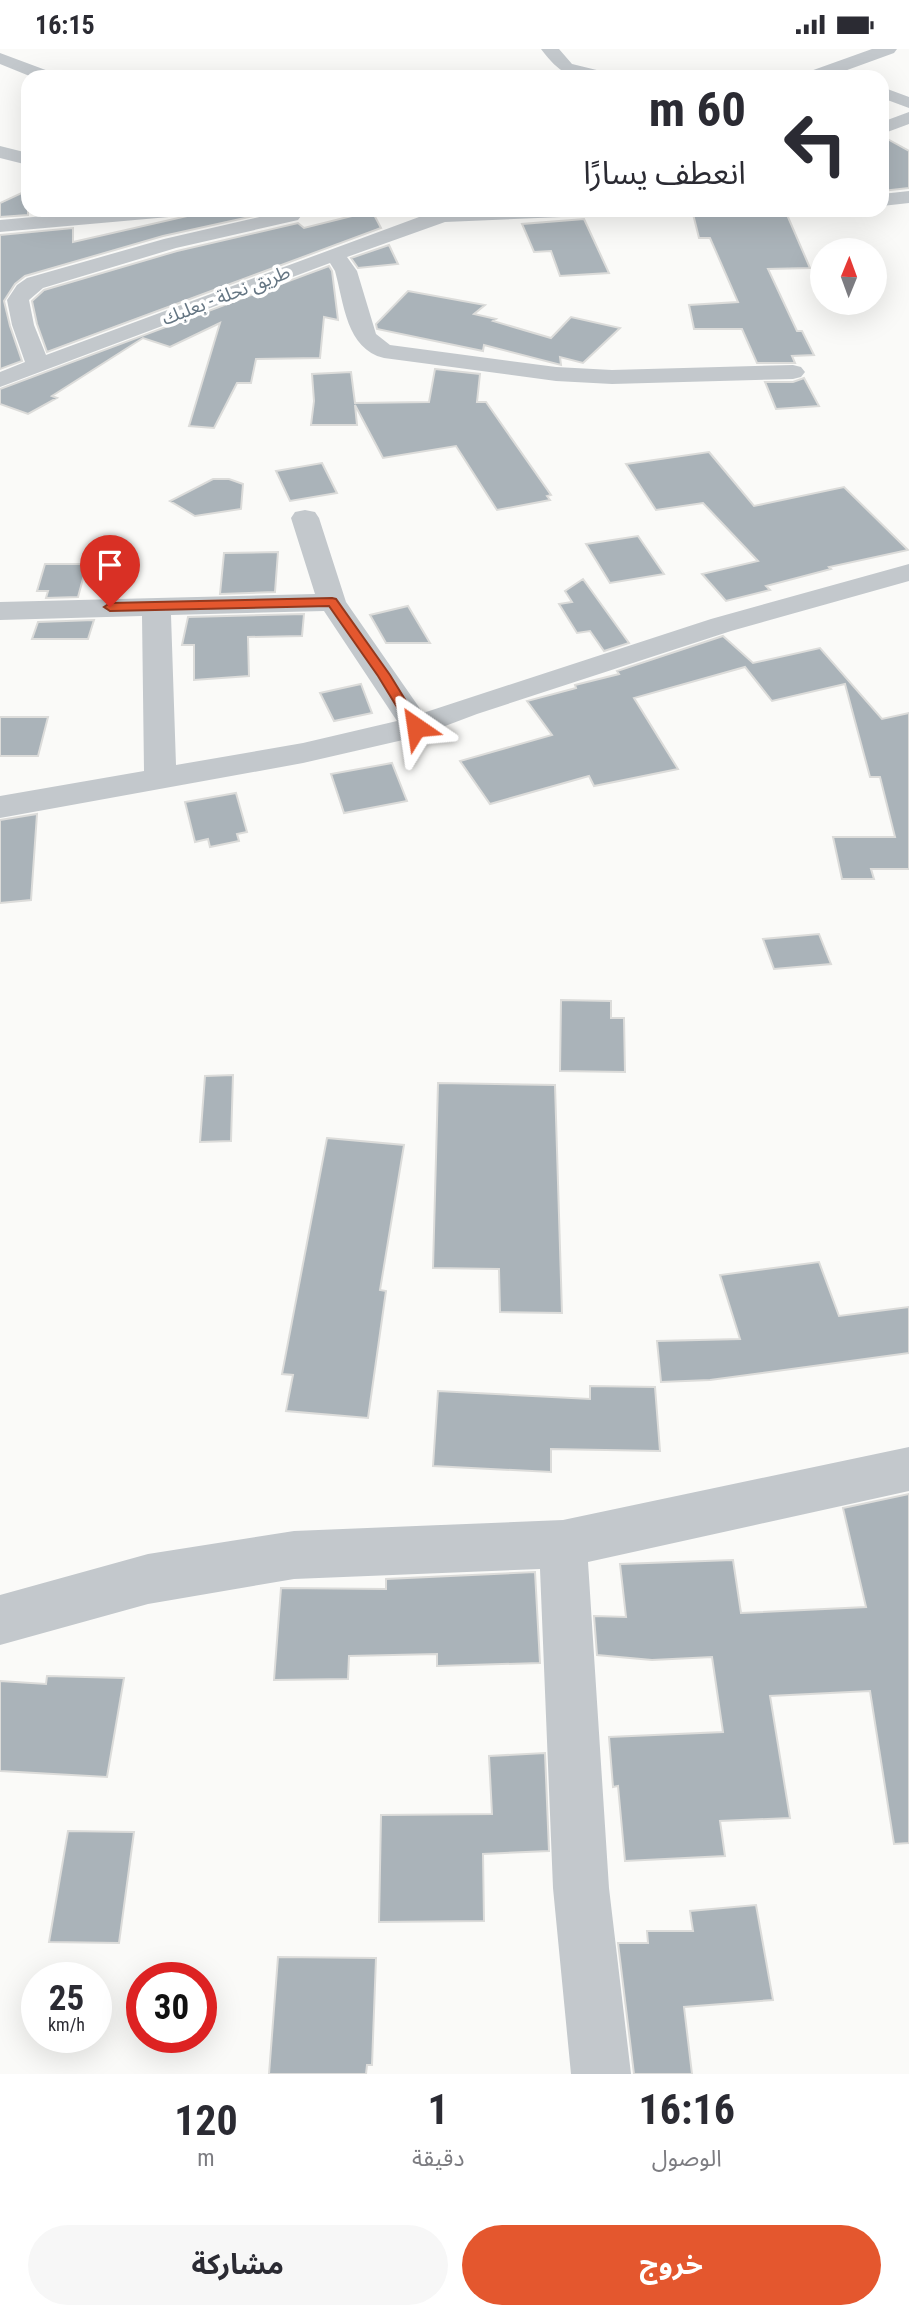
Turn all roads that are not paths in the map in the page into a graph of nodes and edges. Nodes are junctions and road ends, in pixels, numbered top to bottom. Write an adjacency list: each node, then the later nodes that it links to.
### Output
1 (550, 49): 6 (street)
2 (887, 49): 3 (street); 7 (street)
3 (909, 56)
4 (0, 58): 5 (street)
5 (31, 70)
6 (574, 70)
7 (838, 70)
8 (889, 95): 9 (street)
9 (909, 103)
10 (909, 118): 11 (street)
11 (889, 125)
12 (0, 152): 13 (street)
13 (21, 157)
14 (896, 199): 19 (street)
15 (101, 217): 20 (street)
16 (271, 217): 22 (street)
17 (292, 217): 21 (street)
18 (430, 217): 21 (street, طريق نحلة - بعلبك)
19 (909, 219)
20 (0, 226)
21 (330, 241): 22 (street, طريق نحلة - بعلبك); 23 (street)
22 (15, 371)
23 (793, 372)
24 (305, 518): 26 (street)
25 (909, 572): 29 (street)
26 (332, 602): 27 (street); 29 (street)
27 (156, 606): 28 (street); 30 (street)
28 (0, 611)
29 (416, 727): 30 (street)
30 (160, 778): 31 (street)
31 (0, 807)
32 (909, 1469): 33 (street)
33 (563, 1544): 34 (street); 35 (street)
34 (0, 1620)
35 (601, 2074)

